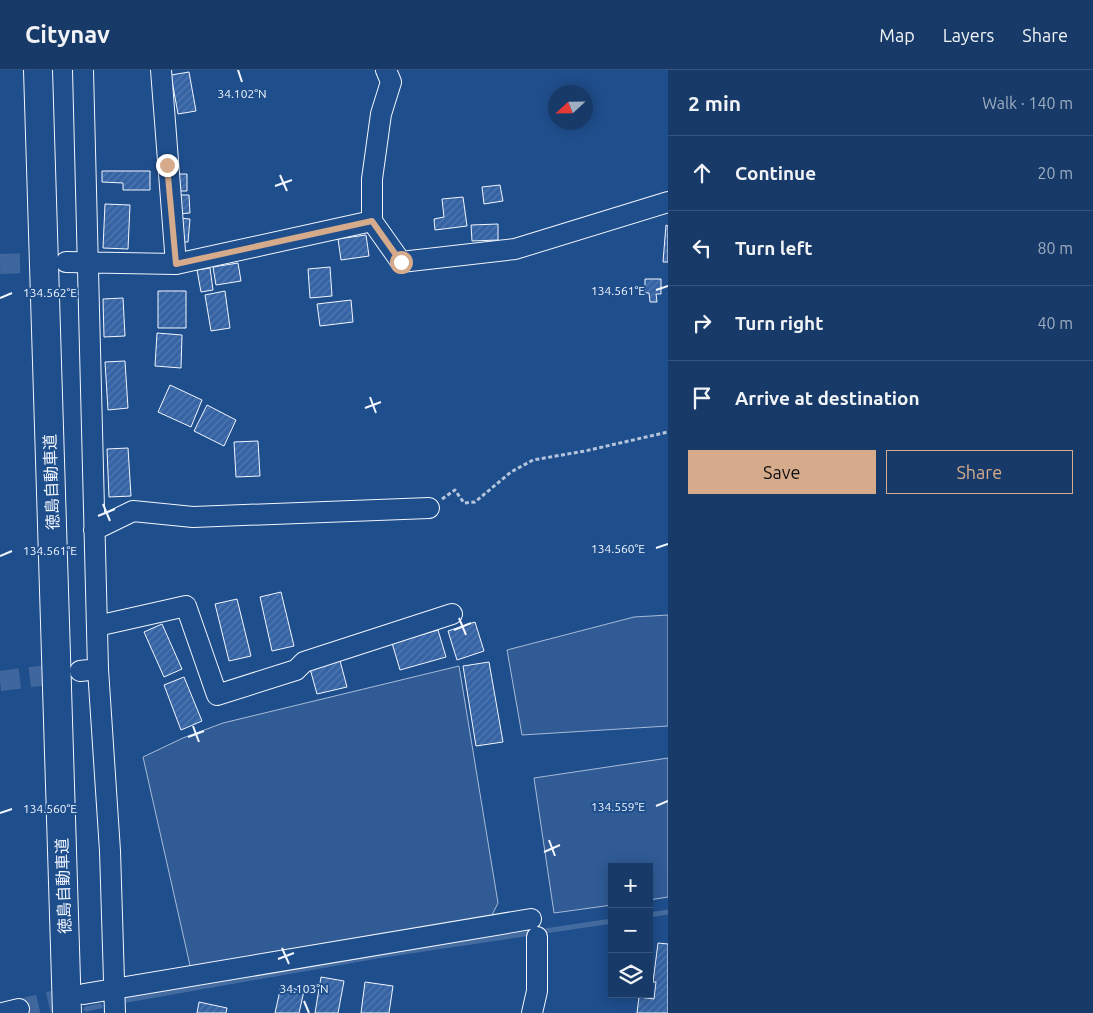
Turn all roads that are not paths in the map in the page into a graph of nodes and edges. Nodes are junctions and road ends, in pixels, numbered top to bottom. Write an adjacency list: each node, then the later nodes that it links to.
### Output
1 (38, 70): 15 (highway, 徳島自動車道)
2 (83, 70): 7 (street)
3 (161, 70): 9 (street)
4 (386, 70): 6 (street)
5 (668, 202): 6 (street)
6 (372, 221): 9 (street)
7 (87, 261): 8 (street); 9 (street); 11 (street)
8 (66, 262)
9 (176, 264)
10 (428, 508): 11 (street)
11 (94, 530): 13 (street)
12 (452, 614): 13 (street)
13 (97, 626): 14 (street)
14 (114, 989): 15 (street); 16 (street); 17 (street)
15 (76, 1003)
16 (115, 1013)
17 (532, 1013)

